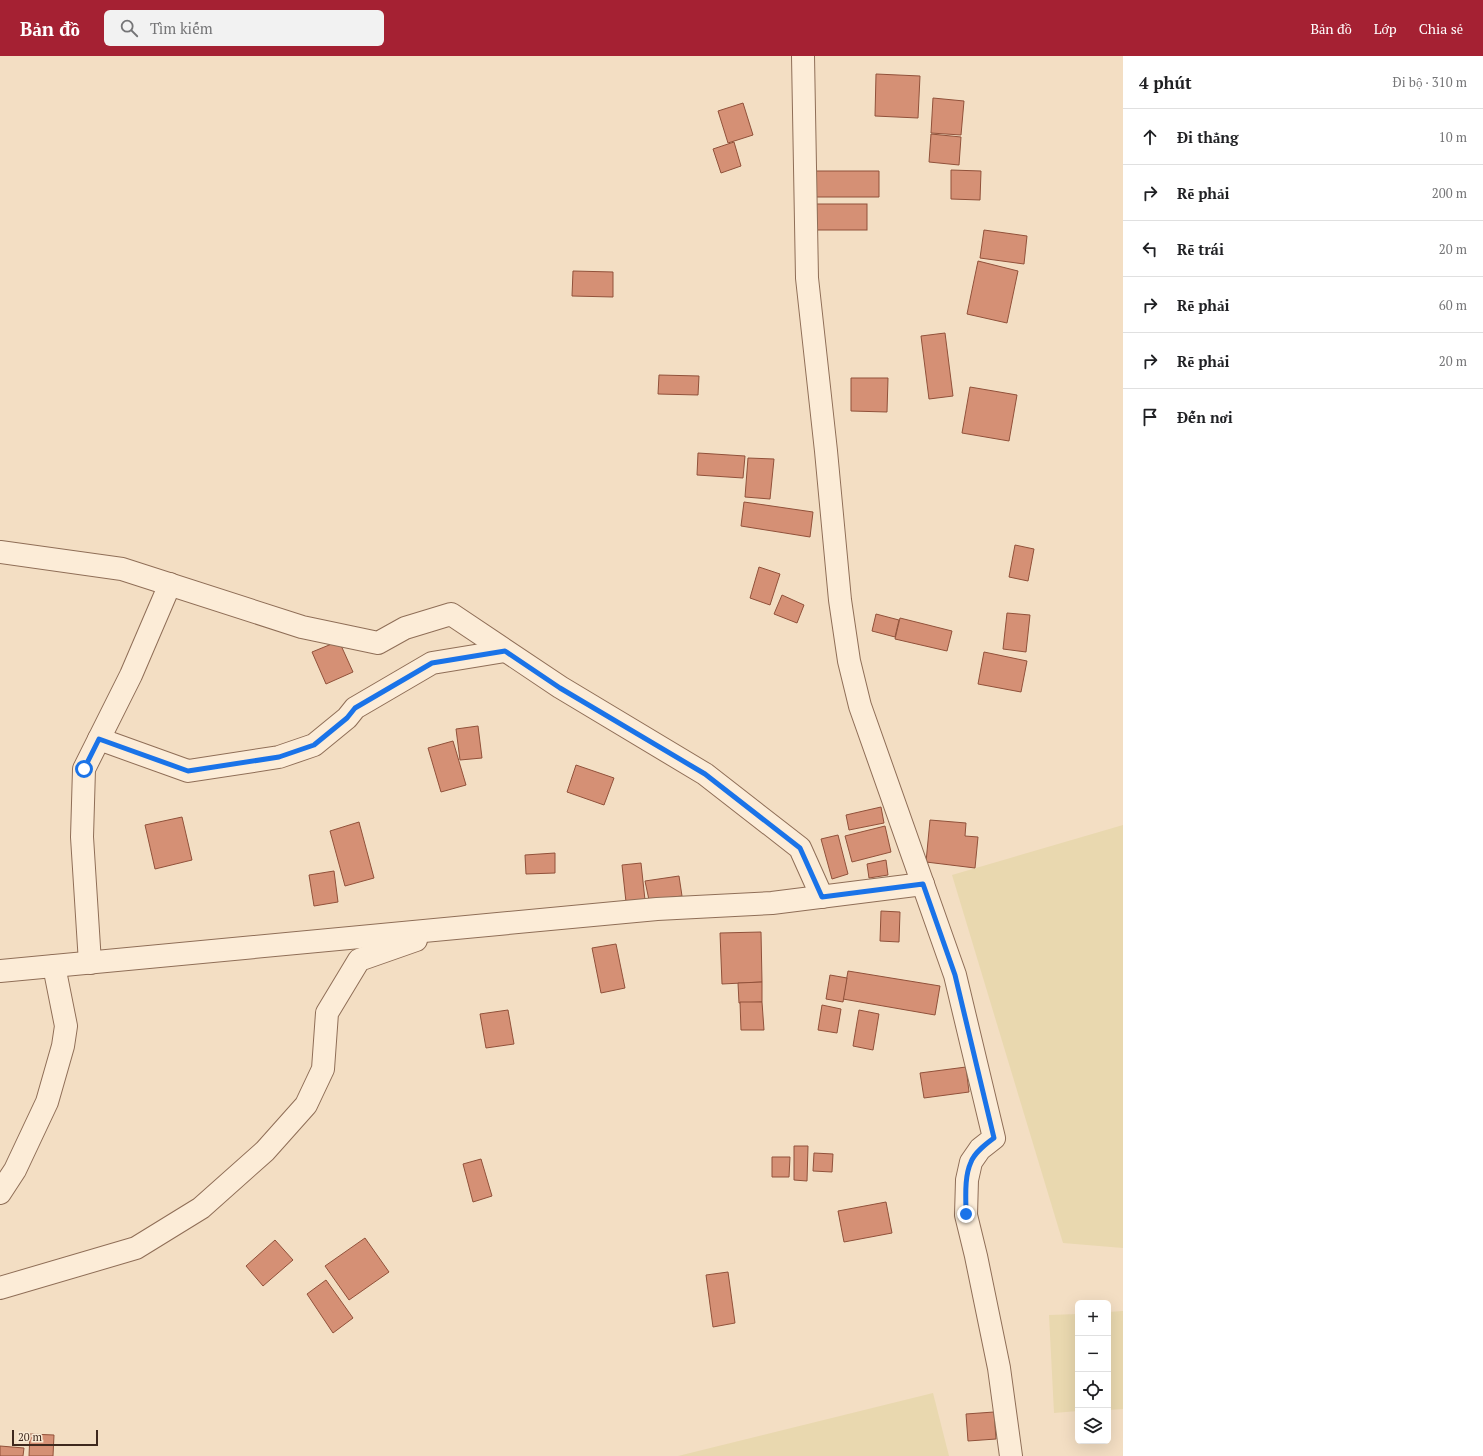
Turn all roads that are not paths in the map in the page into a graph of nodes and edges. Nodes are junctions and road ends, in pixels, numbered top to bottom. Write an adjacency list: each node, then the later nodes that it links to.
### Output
1 (803, 56): 6 (street)
2 (0, 552): 3 (street)
3 (170, 584): 4 (street); 5 (street)
4 (505, 651): 5 (street); 7 (street)
5 (99, 739): 9 (street)
6 (923, 884): 7 (street); 14 (street)
7 (822, 897): 8 (street)
8 (447, 929): 9 (street); 13 (street)
9 (90, 963): 10 (street)
10 (54, 966): 11 (street); 12 (street)
11 (0, 971)
12 (0, 1193)
13 (0, 1288)
14 (1011, 1456)

